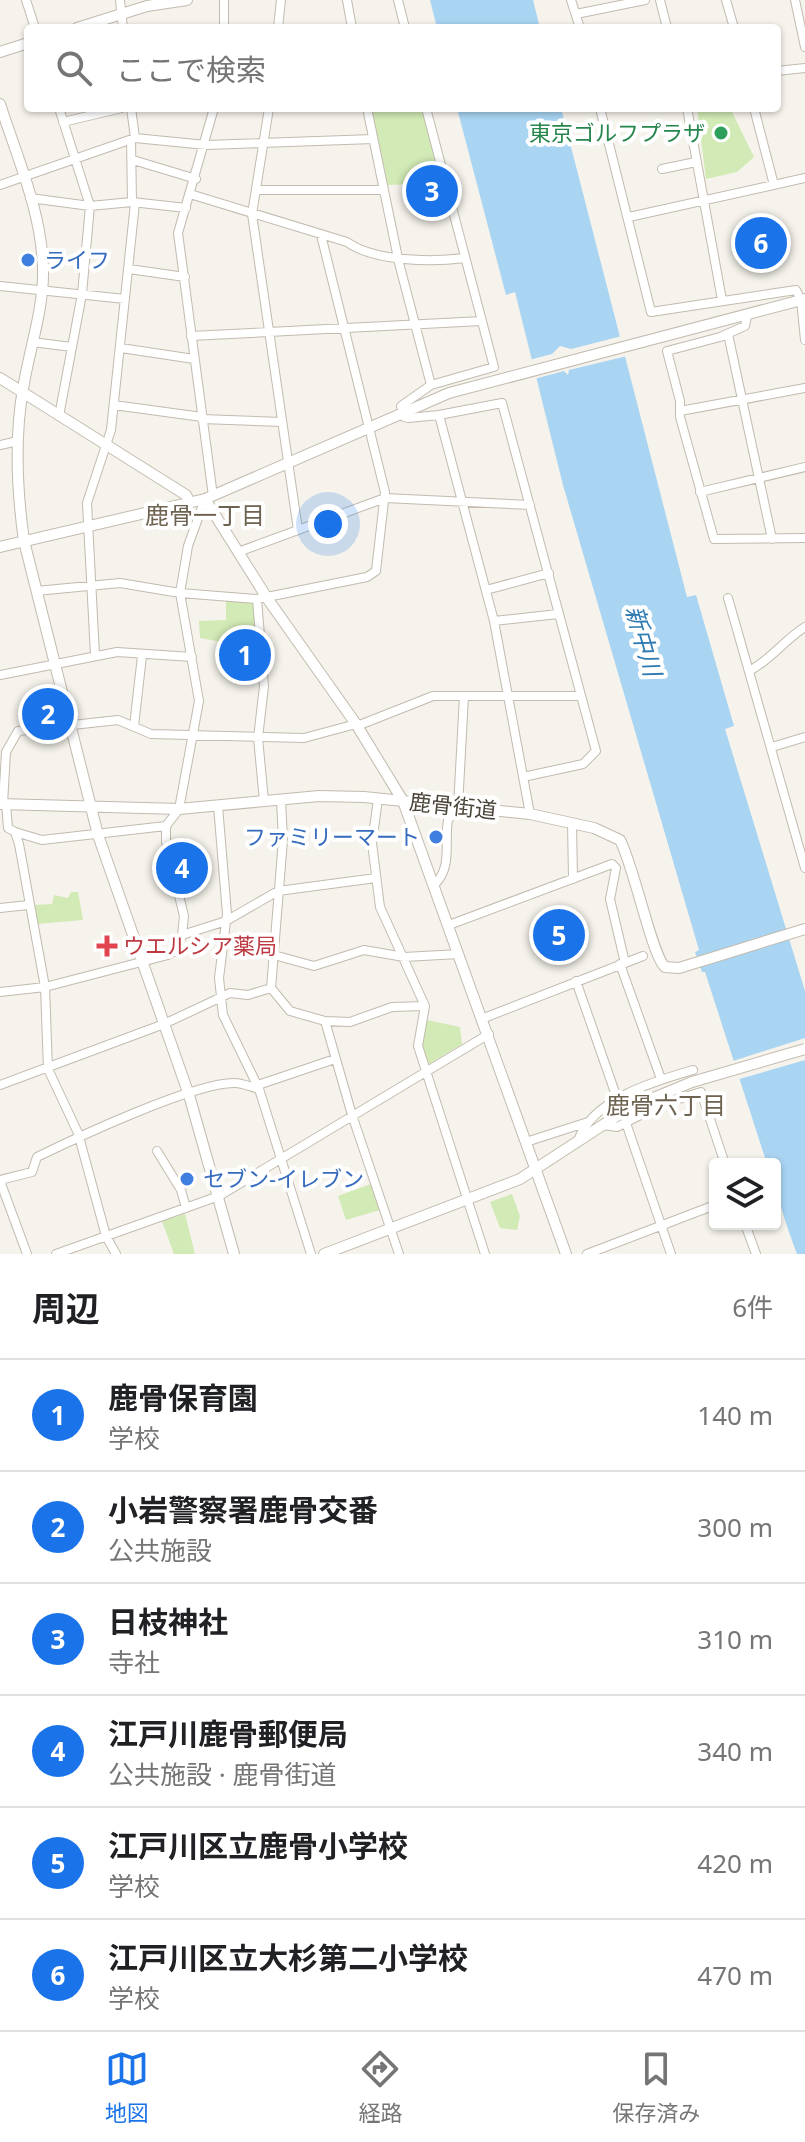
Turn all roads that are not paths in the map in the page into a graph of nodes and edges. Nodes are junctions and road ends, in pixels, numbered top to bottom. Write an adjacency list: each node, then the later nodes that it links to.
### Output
1 (26, 0): 15 (street)
2 (120, 0): 13 (street)
3 (187, 0): 13 (street)
4 (224, 0): 18 (street)
5 (281, 0): 19 (street)
6 (347, 0): 20 (street)
7 (398, 0): 21 (street)
8 (571, 0): 14 (street)
9 (645, 0): 14 (street)
10 (660, 0): 23 (street)
11 (726, 0): 24 (street)
12 (795, 0): 26 (street)
13 (121, 14): 16 (street); 17 (street)
14 (576, 14): 22 (street)
15 (34, 24)
16 (90, 24)
17 (122, 24)
18 (224, 24)
19 (278, 24)
20 (351, 24)
21 (404, 24)
22 (579, 24)
23 (666, 24)
24 (733, 24)
25 (24, 44): 27 (street)
26 (805, 47)
27 (0, 52)
28 (805, 68): 29 (street)
29 (781, 71)
30 (0, 104): 50 (street)
31 (60, 112): 41 (street)
32 (105, 112): 41 (street)
33 (131, 112): 42 (street)
34 (213, 112): 45 (street)
35 (268, 112): 44 (street)
36 (368, 112): 43 (street)
37 (427, 112): 67 (street)
38 (601, 112): 64 (street)
39 (688, 112): 48 (street)
40 (755, 112): 54 (street)
41 (63, 122): 46 (street)
42 (133, 139): 45 (street); 46 (street); 47 (street)
43 (373, 139): 44 (street); 56 (street)
44 (263, 144): 45 (street); 55 (street)
45 (206, 145): 52 (street)
46 (75, 159): 50 (street); 61 (street)
47 (133, 160): 52 (street); 60 (street)
48 (696, 162): 49 (street); 59 (street)
49 (662, 169)
50 (24, 177): 53 (street); 58 (street)
51 (805, 178): 54 (street)
52 (196, 179): 57 (street)
53 (0, 185)
54 (774, 185): 59 (street)
55 (256, 190): 56 (street); 63 (street)
56 (384, 190): 66 (street)
57 (190, 194): 62 (street); 63 (street)
58 (30, 198): 61 (street); 71 (street)
59 (703, 200): 64 (street); 74 (street)
60 (134, 203): 61 (street); 62 (street); 68 (street)
61 (90, 206): 72 (street)
62 (186, 208): 69 (street)
63 (252, 214): 65 (street); 80 (street)
64 (629, 217): 74 (street)
65 (321, 235): 66 (street); 79 (street)
66 (398, 256): 67 (street); 78 (street)
67 (465, 258): 77 (street)
68 (129, 269): 69 (street); 73 (street)
69 (185, 277): 82 (street)
70 (0, 286): 71 (street)
71 (43, 289): 72 (street); 84 (street)
72 (82, 294): 73 (street); 85 (street)
73 (125, 299): 86 (street)
74 (722, 300): 75 (street)
75 (803, 300): 76 (street); 83 (street)
76 (747, 316): 81 (street); 95 (street)
77 (482, 321): 78 (street); 89 (street)
78 (415, 325): 79 (street); 89 (street)
79 (344, 328): 80 (street); 100 (street)
80 (269, 332): 82 (street); 99 (street)
81 (728, 334): 92 (street); 94 (street)
82 (191, 336): 87 (street)
83 (805, 340)
84 (32, 342): 85 (street); 91 (street)
85 (72, 347): 97 (street)
86 (121, 348): 87 (street); 93 (street)
87 (194, 359): 98 (street)
88 (0, 378): 91 (street)
89 (431, 385): 95 (street)
90 (805, 388): 92 (street)
91 (22, 391): 97 (street); 101 (street)
92 (740, 399): 94 (street); 106 (street)
93 (114, 405): 98 (street); 103 (street)
94 (680, 411): 107 (street)
95 (402, 412): 96 (street); 100 (street)
96 (439, 415): 110 (street); 112 (street)
97 (59, 416): 103 (street)
98 (202, 418): 99 (street); 108 (street)
99 (282, 422): 104 (street)
100 (368, 427): 104 (street); 109 (street)
101 (18, 441): 102 (street); 117 (street)
102 (0, 445)
103 (107, 446): 111 (street); 113 (street)
104 (288, 464): 108 (street); 114 (street)
105 (805, 467): 106 (street)
106 (758, 478): 107 (street); 116 (street)
107 (700, 492): 116 (street)
108 (209, 498): 111 (street); 119 (street); 124 (street)
109 (385, 498): 110 (street); 114 (street); 125 (street)
110 (462, 502): 112 (street); 122 (street)
111 (190, 503): 113 (street)
112 (530, 505): 120 (street)
113 (87, 527): 117 (street); 121 (street)
114 (298, 530): 119 (street)
115 (805, 538): 116 (street)
116 (772, 539)
117 (24, 541): 118 (street); 123 (street)
118 (0, 547)
119 (238, 552): 125 (street)
120 (549, 573): 122 (street); 127 (street)
121 (91, 588): 123 (street); 124 (street); 130 (street)
122 (486, 590): 128 (street)
123 (36, 591): 133 (street)
124 (180, 593): 125 (street); 132 (street)
125 (262, 598): 140 (street); 144 (street)
126 (728, 598): 134 (street)
127 (558, 614): 128 (street); 138 (street)
128 (494, 621): 137 (street)
129 (805, 627): 134 (street)
130 (95, 655): 131 (street); 133 (street)
131 (142, 656): 132 (street); 141 (street)
132 (192, 657): 142 (street)
133 (54, 667): 135 (street); 139 (street)
134 (749, 671): 146 (street)
135 (0, 675)
136 (464, 696): 137 (street); 140 (street); 155 (street)
137 (508, 696): 138 (street); 147 (street)
138 (581, 696): 147 (street)
139 (69, 725): 141 (street); 145 (street); 153 (street)
140 (357, 725): 144 (street); 151 (street)
141 (134, 726): 142 (street)
142 (193, 737): 144 (street); 156 (street)
143 (805, 737): 146 (street)
144 (258, 738): 150 (street)
145 (5, 744): 152 (street)
146 (772, 747): 162 (street)
147 (523, 777): 157 (street)
148 (378, 799): 149 (street, 鹿骨街道); 151 (street, 鹿骨街道); 164 (street)
149 (281, 800): 150 (street, 鹿骨街道); 167 (street)
150 (264, 801): 154 (street, 鹿骨街道)
151 (403, 801): 155 (street, 鹿骨街道); 166 (street)
152 (3, 804): 153 (street, 鹿骨街道); 160 (street)
153 (90, 806): 156 (street, 鹿骨街道); 161 (street)
154 (218, 806): 156 (street, 鹿骨街道); 170 (street)
155 (458, 807): 157 (street, 鹿骨街道); 166 (street)
156 (179, 809): 159 (street)
157 (530, 814): 158 (street, 鹿骨街道)
158 (572, 823): 165 (street); 172 (street, 鹿骨街道)
159 (166, 826): 161 (street); 173 (street)
160 (8, 829): 161 (street); 168 (street)
161 (98, 835): 178 (street)
162 (802, 845): 163 (street)
163 (805, 868)
164 (376, 878): 167 (street); 177 (street)
165 (573, 879): 171 (street); 179 (street)
166 (434, 885): 171 (street)
167 (278, 891): 170 (street); 175 (street)
168 (28, 905): 169 (street); 181 (street)
169 (0, 908)
170 (226, 921): 173 (street); 184 (street)
171 (449, 925): 174 (street)
172 (804, 929)
173 (182, 935): 178 (street)
174 (459, 954): 177 (street); 186 (street)
175 (274, 955): 177 (street); 182 (street)
176 (643, 956): 179 (street)
177 (404, 957): 185 (street)
178 (142, 962): 181 (street); 188 (street)
179 (622, 964): 180 (street); 195 (street)
180 (576, 981): 186 (street); 199 (street)
181 (45, 987): 183 (street); 192 (street)
182 (271, 988): 184 (street); 187 (street)
183 (0, 992)
184 (221, 1000): 188 (street); 197 (street)
185 (425, 1006): 187 (street); 194 (street)
186 (484, 1018): 189 (street)
187 (325, 1021): 191 (street)
188 (164, 1024): 192 (street); 198 (street)
189 (489, 1034): 194 (street); 205 (street)
190 (805, 1049): 203 (street, bridge)
191 (335, 1059): 197 (street); 200 (street)
192 (48, 1069): 196 (street); 204 (street)
193 (693, 1070): 195 (street)
194 (425, 1072): 200 (street); 213 (street)
195 (661, 1079): 199 (street)
196 (0, 1085)
197 (258, 1087): 198 (street); 208 (street)
198 (189, 1095): 204 (street); 212 (street)
199 (618, 1101): 201 (street)
200 (352, 1115): 208 (street); 217 (street)
201 (588, 1122): 205 (street); 206 (street)
202 (626, 1123): 203 (street); 209 (street); 216 (street)
203 (603, 1125): 206 (street)
204 (79, 1137): 211 (street); 219 (street)
205 (526, 1142): 210 (street)
206 (578, 1142): 210 (street)
207 (157, 1151): 215 (street)
208 (281, 1158): 212 (street); 224 (street)
209 (723, 1158)
210 (537, 1170): 213 (street); 228 (street)
211 (0, 1181): 220 (street)
212 (219, 1196): 215 (street); 223 (street)
213 (467, 1200): 217 (street); 227 (street)
214 (709, 1207): 216 (street)
215 (186, 1208): 219 (street)
216 (662, 1226): 229 (street); 230 (street)
217 (391, 1228): 225 (street); 226 (street)
218 (747, 1230): 231 (street)
219 (106, 1236): 221 (street); 222 (street)
220 (27, 1254)
221 (56, 1254)
222 (116, 1254)
223 (234, 1254)
224 (311, 1254)
225 (324, 1254)
226 (399, 1254)
227 (485, 1254)
228 (566, 1254)
229 (587, 1254)
230 (671, 1254)
231 (756, 1254)

